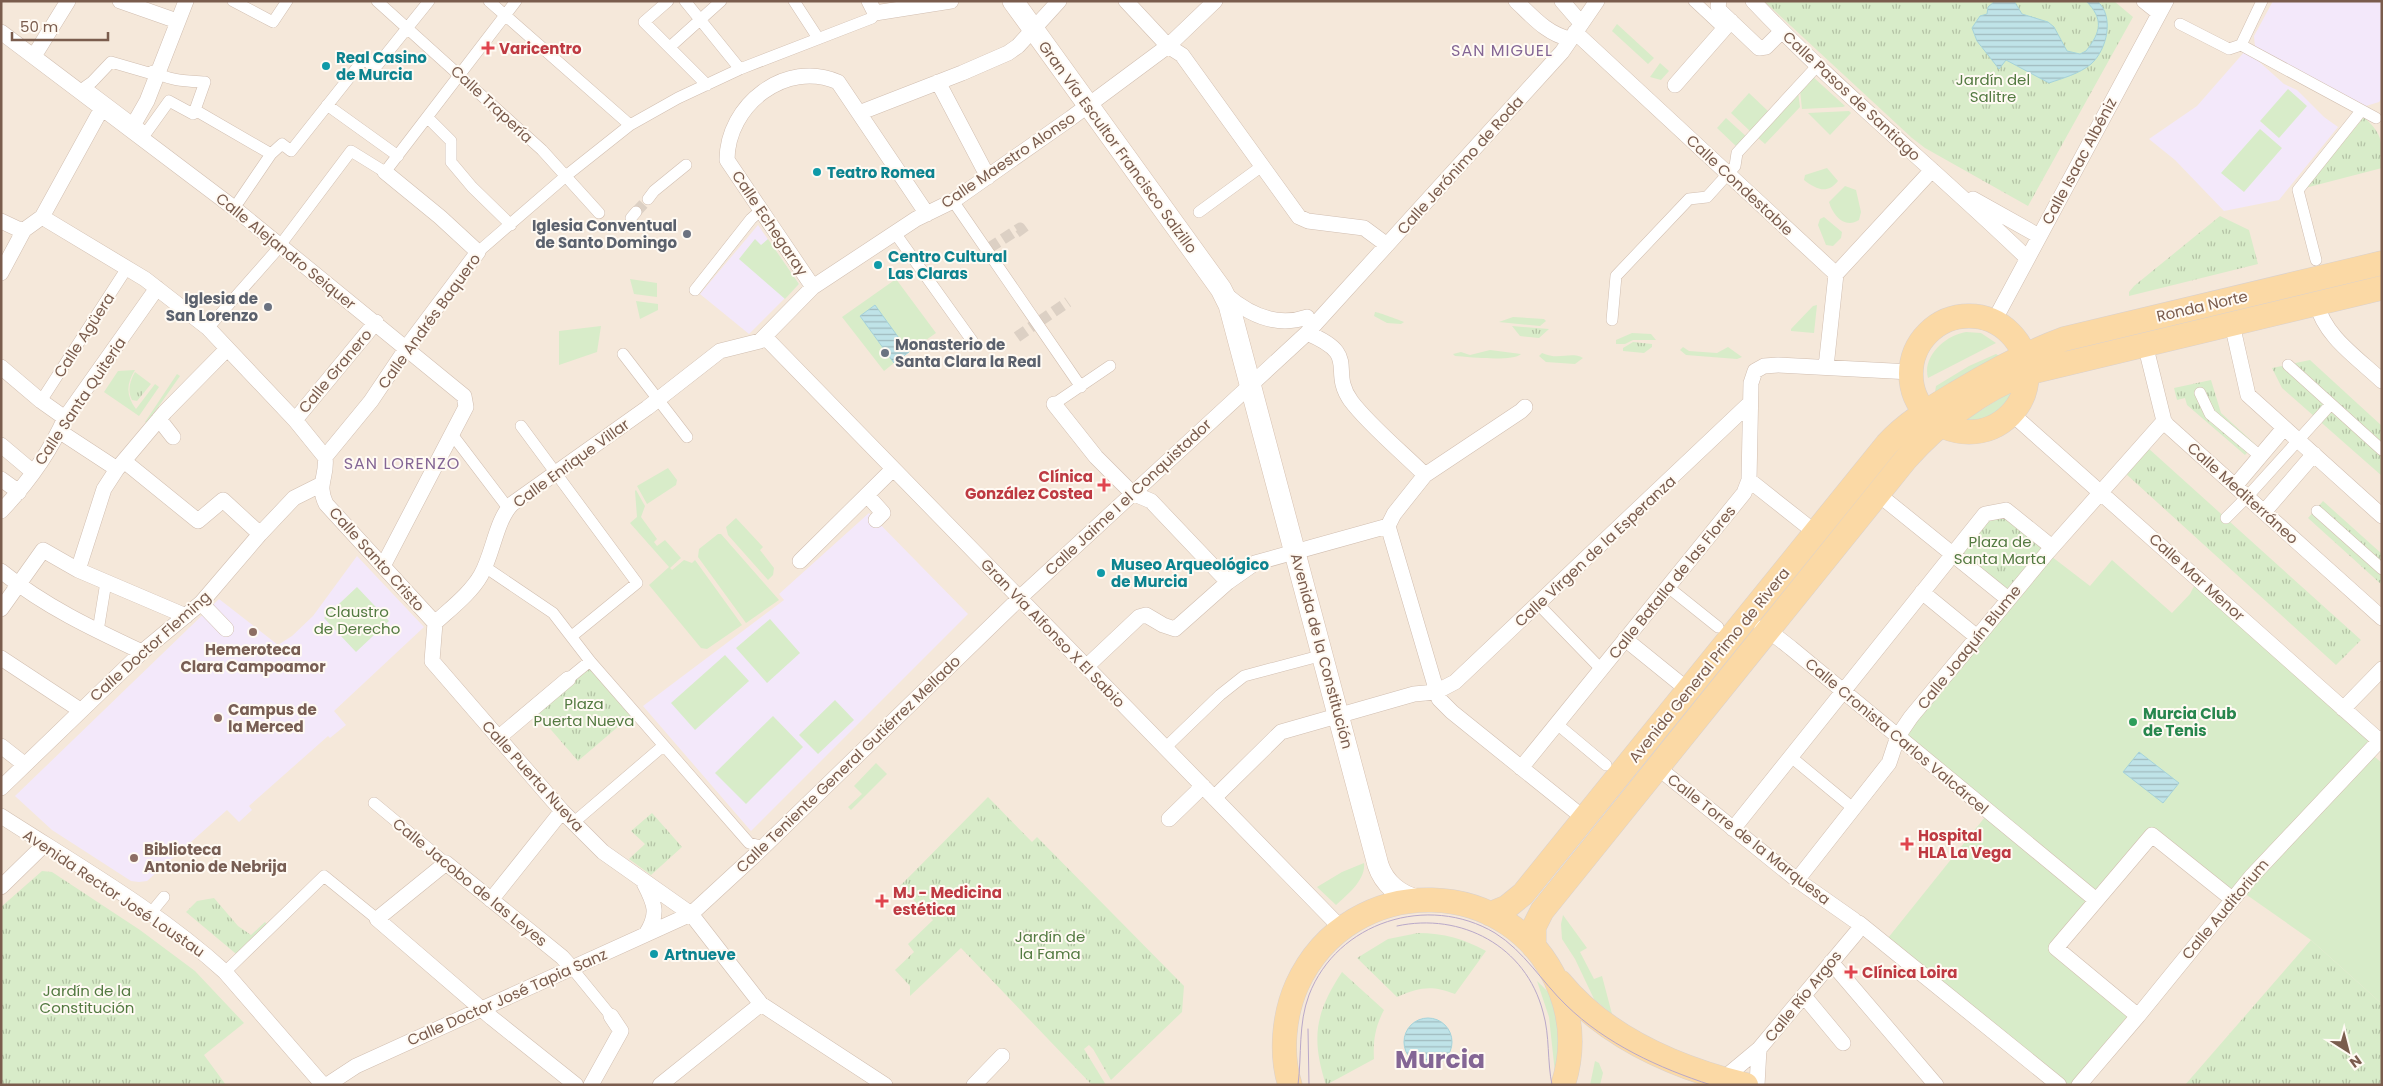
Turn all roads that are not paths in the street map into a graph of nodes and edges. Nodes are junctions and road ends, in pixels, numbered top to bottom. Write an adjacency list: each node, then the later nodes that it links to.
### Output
1 (68, 1): 43 (street)
2 (186, 1): 31 (street)
3 (233, 1): 4 (street)
4 (287, 1)
5 (378, 1): 34 (street, Calle Trapería)
6 (429, 1): 34 (street)
7 (489, 1): 29 (street)
8 (516, 1): 29 (street)
9 (668, 1): 41 (street)
10 (685, 1): 30 (street)
11 (722, 1): 30 (street)
12 (794, 1): 39 (street)
13 (951, 1): 27 (street)
14 (1013, 1): 35 (main road, Gran Vía Escultor Francisco Salzillo)
15 (1059, 1): 35 (street)
16 (1126, 1): 42 (street)
17 (1215, 1): 42 (street, Calle Maestro Alonso)
18 (1516, 1): 36 (street)
19 (1562, 1): 36 (street, Calle Condestable)
20 (1598, 1): 36 (street, Calle Jerónimo de Roda)
21 (1694, 1): 33 (street)
22 (1719, 1): 33 (street)
23 (1753, 1): 37 (street, Calle Pasos de Santiago)
24 (2144, 1): 28 (street)
25 (2262, 1): 40 (street)
26 (129, 3): 31 (street)
27 (872, 7): 39 (street, Calle Andrés Baquero)
28 (2163, 7): 83 (street, Calle Isaac Albéniz)
29 (505, 16): 47 (street); 59 (street)
30 (700, 19): 41 (street); 45 (street)
31 (177, 21): 46 (street)
32 (2180, 24): 40 (street)
33 (1727, 25): 37 (street); 50 (street)
34 (407, 28): 47 (street, Calle Trapería); 51 (street)
35 (1034, 30): 48 (street); 52 (main road, Gran Vía Escultor Francisco Salzillo)
36 (1576, 31): 67 (street, Calle Condestable); 84 (street, Calle Jerónimo de Roda)
37 (1782, 31): 44 (street, Calle Pasos de Santiago)
38 (1, 32): 43 (street, Calle Alejandro Seiquer)
39 (818, 38): 45 (street, Calle Andrés Baquero)
40 (2241, 45): 55 (street)
41 (671, 46): 49 (street)
42 (1168, 46): 52 (street, Calle Maestro Alonso); 64 (street)
43 (34, 56): 53 (street, Calle Alejandro Seiquer)
44 (1818, 65): 65 (street, Calle Pasos de Santiago); 67 (street)
45 (740, 69): 49 (street, Calle Andrés Baquero)
46 (158, 74): 54 (street); 60 (street); 60 (street)
47 (460, 75): 57 (street); 68 (street, Calle Trapería)
48 (938, 82): 56 (street); 69 (street)
49 (707, 85): 59 (street, Calle Andrés Baquero)
50 (1675, 85)
51 (327, 105): 61 (street); 62 (street)
52 (1088, 105): 69 (street, Calle Maestro Alonso); 97 (main road, Gran Vía Escultor Francisco Salzillo)
53 (102, 108): 60 (street, Calle Alejandro Seiquer); 78 (street)
54 (195, 110): 60 (street); 61 (street)
55 (2361, 111): 58 (street); 88 (street)
56 (859, 113): 74 (street, Calle Echegaray); 77 (street)
57 (428, 118): 62 (street); 80 (street)
58 (2380, 119)
59 (630, 125): 68 (street, Calle Andrés Baquero)
60 (132, 127): 85 (street, Calle Alejandro Seiquer)
61 (271, 154): 72 (street)
62 (398, 156): 66 (street)
63 (686, 165): 71 (street)
64 (1262, 166): 75 (street); 84 (street)
65 (1932, 170): 70 (street, Calle Pasos de Santiago); 92 (street)
66 (385, 172): 85 (street); 86 (street)
67 (1728, 174): 92 (street, Calle Condestable); 99 (street)
68 (567, 175): 76 (street, Calle Trapería); 80 (street, Calle Andrés Baquero)
69 (988, 177): 73 (street, Calle Maestro Alonso)
70 (1954, 188): 83 (street, Calle Pasos de Santiago); 87 (street, Calle Pasos de Santiago)
71 (648, 199)
72 (239, 200)
73 (953, 201): 77 (street, Calle Maestro Alonso); 119 (street)
74 (761, 210): 93 (street, Calle Echegaray); 96 (street)
75 (1198, 212)
76 (599, 214)
77 (927, 214): 82 (street, Calle Maestro Alonso)
78 (42, 216): 81 (street); 90 (street)
79 (1, 221): 81 (street)
80 (511, 225): 86 (street, Calle Andrés Baquero)
81 (24, 230): 91 (street)
82 (895, 233): 93 (street, Calle Maestro Alonso); 106 (street)
83 (2039, 236): 87 (street, Calle Isaac Albéniz)
84 (1384, 242): 102 (street, Calle Jerónimo de Roda)
85 (280, 245): 101 (street, Calle Alejandro Seiquer); 104 (street)
86 (478, 252): 108 (street, Calle Andrés Baquero)
87 (2026, 258): 100 (street, Calle Isaac Albéniz)
88 (2316, 260)
89 (2382, 263): 111 (main road, Ronda Norte)
90 (127, 268): 94 (street); 121 (street, Calle Agüera)
91 (1, 273)
92 (1836, 274): 115 (street)
93 (813, 287): 105 (street, Calle Maestro Alonso)
94 (157, 288): 104 (street); 132 (street, Calle Santa Quiteria)
95 (2382, 288): 98 (main road, Ronda Norte)
96 (695, 290)
97 (1223, 292): 102 (street); 118 (main road, Gran Vía Escultor Francisco Salzillo)
98 (2317, 304): 103 (main road, Ronda Norte); 117 (street)
99 (1612, 320)
100 (1994, 321): 111 (main road); 116 (main road)
101 (376, 322): 108 (street, Calle Alejandro Seiquer); 130 (street, Calle Granero)
102 (1310, 324): 118 (street, Calle Jerónimo de Roda); 148 (street)
103 (2232, 324): 107 (main road, Ronda Norte); 134 (street)
104 (208, 328): 109 (street)
105 (765, 337): 122 (street, Calle Enrique Villar); 145 (street, Gran Vía Alfonso X El Sabio)
106 (973, 342)
107 (2145, 344): 111 (main road, Ronda Norte); 131 (street)
108 (407, 348): 135 (street, Calle Alejandro Seiquer); 143 (street, Calle Andrés Baquero)
109 (227, 349): 129 (street); 130 (street)
110 (623, 354): 122 (street)
111 (2026, 364): 127 (main road); 128 (main road)
112 (2288, 365): 125 (street)
113 (1110, 366): 119 (street)
114 (1, 367): 121 (street)
115 (1826, 367): 116 (street); 123 (street, Calle Batalla de las Flores)
116 (1911, 372): 128 (main road)
117 (2382, 381)
118 (1252, 383): 154 (street, Calle Jaime I el Conquistador); 170 (main road, Avenida de la Constitución)
119 (1081, 386): 124 (street)
120 (2200, 393): 142 (street)
121 (40, 401): 132 (street)
122 (658, 401): 137 (street); 147 (street, Calle Enrique Villar)
123 (1750, 403): 150 (street, Calle Batalla de las Flores); 186 (street, Calle Virgen de la Esperanza)
124 (1054, 404): 154 (street)
125 (2331, 404): 138 (street); 140 (street)
126 (1525, 407): 148 (street)
127 (2011, 412): 128 (main road); 155 (street, Calle Mar Menor)
128 (1933, 418): 156 (main road, Avenida General Primo de Rivera); 167 (main road, Avenida General Primo de Rivera)
129 (158, 420): 136 (street); 144 (street)
130 (295, 420): 143 (street)
131 (2164, 421): 152 (street, Calle Mediterráneo); 155 (street, Calle Joaquín Blume)
132 (62, 425): 144 (street); 146 (street, Calle Santa Quiteria)
133 (521, 426): 147 (street)
134 (2284, 428): 138 (street); 142 (street)
135 (451, 433): 159 (street); 173 (street)
136 (173, 437)
137 (687, 437)
138 (2298, 441): 141 (street); 158 (street)
139 (1, 445): 146 (street)
140 (2382, 450)
141 (2314, 454): 162 (street); 163 (street)
142 (2260, 456): 152 (street)
143 (325, 457): 151 (street)
144 (120, 464): 168 (street); 176 (street)
145 (893, 469): 157 (street); 183 (street, Gran Vía Alfonso X El Sabio)
146 (34, 472): 153 (street, Calle Santa Quiteria)
147 (555, 473): 159 (street, Calle Enrique Villar); 196 (street)
148 (1425, 474): 166 (street)
149 (1, 479): 153 (street)
150 (1749, 480): 167 (street); 181 (street, Calle Batalla de las Flores)
151 (320, 485): 168 (street, Calle Doctor Fleming); 173 (street, Calle Santo Cristo)
152 (2235, 486): 158 (street, Calle Mediterráneo)
153 (19, 492): 161 (street, Calle Santa Quiteria)
154 (1132, 492): 179 (street); 183 (street, Calle Jaime I el Conquistador)
155 (2101, 492): 169 (street, Calle Joaquín Blume); 211 (street, Calle Mar Menor)
156 (1878, 494): 171 (street); 193 (main road, Avenida General Primo de Rivera)
157 (867, 495): 165 (street); 172 (street)
158 (2247, 497): 162 (street, Calle Mediterráneo); 164 (street)
159 (508, 508): 174 (street, Calle Enrique Villar)
160 (2316, 510): 175 (street)
161 (1, 511)
162 (2264, 512): 190 (street, Calle Mediterráneo)
163 (2382, 516)
164 (2226, 518)
165 (876, 520)
166 (1388, 526): 170 (street); 210 (street)
167 (1816, 532): 195 (main road, Avenida General Primo de Rivera)
168 (260, 534): 185 (street, Calle Doctor Fleming)
169 (2052, 547): 171 (street); 184 (street, Calle Joaquín Blume)
170 (1296, 551): 179 (street); 200 (main road, Avenida de la Constitución)
171 (1952, 555): 182 (street); 184 (street)
172 (800, 561)
173 (383, 566): 191 (street, Calle Santo Cristo)
174 (485, 567): 191 (street, Calle Enrique Villar); 196 (street)
175 (2382, 569)
176 (78, 570): 178 (street); 180 (street)
177 (1, 572): 180 (street)
178 (106, 582): 188 (street); 194 (street)
179 (1228, 582): 204 (street)
180 (18, 585): 187 (street); 194 (street)
181 (1668, 587): 195 (street); 198 (street, Calle Batalla de las Flores)
182 (1922, 592): 197 (street); 209 (street)
183 (1019, 599): 189 (street, Calle Jaime I el Conquistador); 204 (street, Gran Vía Alfonso X El Sabio)
184 (2008, 599): 197 (street, Calle Joaquín Blume)
185 (201, 603): 188 (street, Calle Doctor Fleming); 192 (street)
186 (1539, 605): 206 (street); 210 (street, Calle Virgen de la Esperanza)
187 (1, 609)
188 (186, 616): 199 (street, Calle Doctor Fleming)
189 (999, 618): 238 (street, Calle Teniente General Gutiérrez Mellado)
190 (2382, 618)
191 (435, 623): 202 (street, Calle Santo Cristo)
192 (226, 629)
193 (1768, 630): 195 (street); 209 (street, Calle Cronista Carlos Valcárcel); 224 (main road, Avenida General Primo de Rivera)
194 (98, 631): 199 (street)
195 (1724, 633): 208 (main road, Avenida General Primo de Rivera)
196 (572, 636): 203 (street)
197 (1977, 637): 215 (street, Calle Joaquín Blume)
198 (1625, 639): 206 (street, Calle Batalla de las Flores); 208 (street)
199 (142, 652): 212 (street, Calle Doctor Fleming)
200 (1323, 655): 213 (main road, Avenida de la Constitución); 220 (street)
201 (1, 658): 212 (street)
202 (432, 661): 216 (street, Calle Puerta Nueva)
203 (590, 661): 207 (street); 219 (street)
204 (1086, 668): 220 (street, Gran Vía Alfonso X El Sabio)
205 (2382, 668): 211 (street)
206 (1601, 669): 214 (street, Calle Batalla de las Flores)
207 (568, 679): 216 (street)
208 (1688, 690): 234 (main road, Avenida General Primo de Rivera)
209 (1843, 691): 215 (street, Calle Cronista Carlos Valcárcel); 221 (street)
210 (1436, 692): 213 (street); 225 (street)
211 (2344, 709): 217 (street, Calle Mar Menor)
212 (80, 710): 222 (street, Calle Doctor Fleming)
213 (1339, 715): 228 (street); 246 (main road, Avenida de la Constitución)
214 (1556, 724): 223 (street); 225 (street, Calle Batalla de las Flores)
215 (1898, 736): 230 (street); 247 (street, Calle Cronista Carlos Valcárcel)
216 (498, 738): 231 (street, Calle Puerta Nueva)
217 (2381, 740): 244 (street, Calle Auditorium)
218 (1, 746): 222 (street)
219 (663, 746): 235 (street); 238 (street)
220 (1165, 748): 226 (street, Gran Vía Alfonso X El Sabio)
221 (1791, 757): 230 (street); 236 (street)
222 (24, 764): 227 (street, Calle Doctor Fleming)
223 (1606, 765)
224 (1658, 767): 236 (street, Calle Torre de la Marquesa); 255 (main road, Avenida General Primo de Rivera)
225 (1521, 768): 234 (street)
226 (1202, 786): 228 (street, Gran Vía Alfonso X El Sabio); 233 (street)
227 (1, 788)
228 (1214, 798): 252 (street, Gran Vía Alfonso X El Sabio)
229 (374, 803): 239 (street, Calle Jacobo de las Leyes)
230 (1854, 809): 241 (street)
231 (562, 811): 235 (street, Calle Puerta Nueva); 245 (street)
232 (1, 816): 237 (street, Avenida Rector José Loustau)
233 (1169, 819)
234 (1584, 819): 250 (main road, Avenida General Primo de Rivera)
235 (573, 823): 240 (street, Calle Puerta Nueva)
236 (1733, 829): 241 (street, Calle Torre de la Marquesa)
237 (45, 844): 242 (street); 248 (street, Avenida Rector José Loustau)
238 (764, 847): 249 (street, Calle Teniente General Gutiérrez Mellado)
239 (446, 863): 245 (street, Calle Jacobo de las Leyes); 251 (street)
240 (642, 880): 249 (street, Calle Puerta Nueva); 254 (street)
241 (1797, 880): 253 (street, Calle Torre de la Marquesa)
242 (1, 888)
243 (164, 897): 248 (street)
244 (2232, 899): 247 (street); 264 (street, Calle Auditorium)
245 (491, 900): 257 (street, Calle Jacobo de las Leyes)
246 (1418, 900): 250 (main road); 252 (main road)
247 (2096, 900): 264 (street)
248 (150, 914): 258 (street, Avenida Rector José Loustau)
249 (691, 914): 254 (street, Calle Doctor José Tapia Sanz); 261 (street, Calle Puerta Nueva)
250 (1490, 914): 255 (main road)
251 (377, 920): 258 (street); 262 (street)
252 (1341, 928): 268 (main road)
253 (1853, 928): 256 (street, Calle Río Argos); 279 (street, Calle Torre de la Marquesa)
254 (646, 934): 257 (street, Calle Doctor José Tapia Sanz)
255 (1534, 947): 259 (main road)
256 (1831, 962): 260 (street, Calle Río Argos); 278 (street)
257 (571, 967): 262 (street, Calle Doctor José Tapia Sanz); 263 (street, Calle Jacobo de las Leyes)
258 (225, 972): 271 (street, Avenida Rector José Loustau)
259 (1552, 973): 269 (main road); 276 (main road)
260 (1804, 996): 265 (street); 266 (street, Calle Río Argos)
261 (762, 1004): 270 (street, Calle Puerta Nueva); 274 (street)
262 (482, 1008): 271 (street, Calle Doctor José Tapia Sanz); 272 (street)
263 (611, 1016): 273 (street, Calle Jacobo de las Leyes)
264 (2138, 1016): 280 (street, Calle Auditorium)
265 (1843, 1043)
266 (1760, 1049): 269 (street, Calle Río Argos); 277 (street, Calle Río Argos)
267 (1002, 1056): 275 (street)
268 (1287, 1080)
269 (1734, 1082)
270 (884, 1084)
271 (325, 1085)
272 (576, 1085)
273 (591, 1085)
274 (660, 1085)
275 (974, 1085)
276 (1563, 1085)
277 (1758, 1085)
278 (1936, 1085)
279 (2059, 1085)
280 (2079, 1085)

